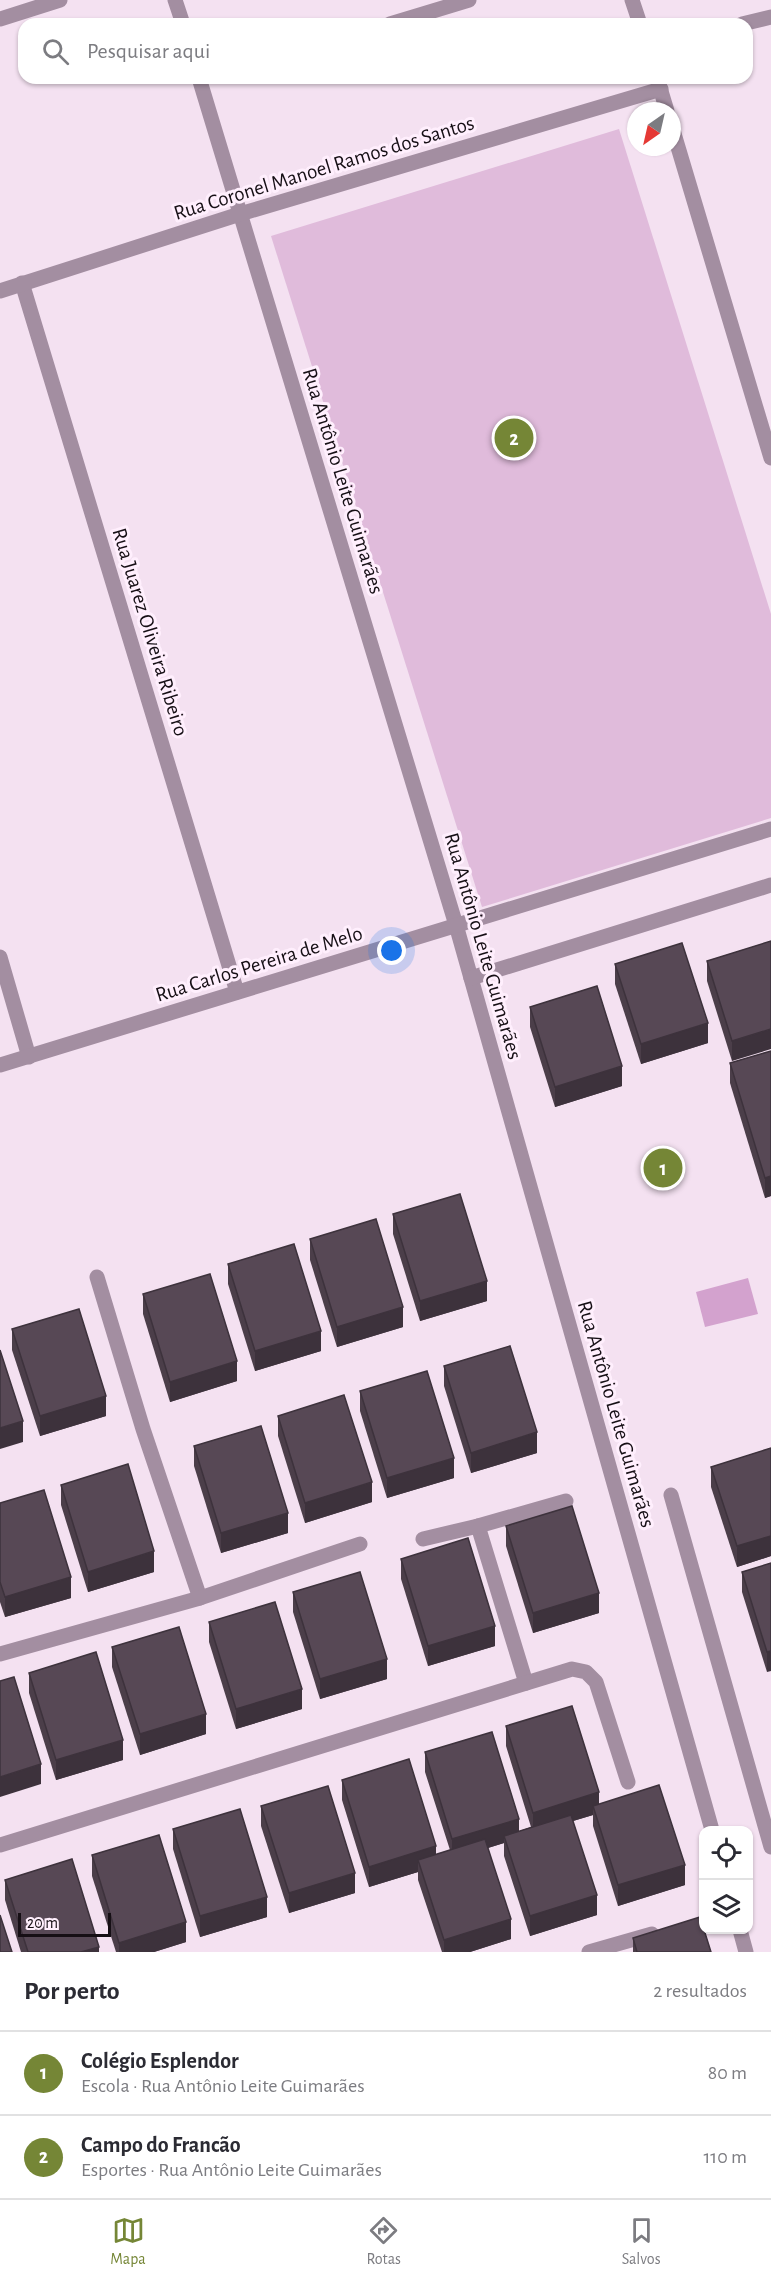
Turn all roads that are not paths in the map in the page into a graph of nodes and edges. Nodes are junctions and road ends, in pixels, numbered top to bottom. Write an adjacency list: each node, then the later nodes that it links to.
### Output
1 (60, 0): 9 (street)
2 (176, 0): 6 (street)
3 (469, 0): 7 (street)
4 (632, 0): 8 (street)
5 (771, 17): 10 (street)
6 (181, 18)
7 (410, 18)
8 (638, 18)
9 (0, 19)
10 (753, 21)
11 (204, 84): 16 (street, Rua Antônio Leite Guimarães)
12 (656, 84): 16 (street, Rua Coronel Manoel Ramos dos Santos)
13 (659, 84): 14 (street)
14 (664, 102)
15 (681, 156): 19 (street)
16 (240, 214): 17 (street, Rua Coronel Manoel Ramos dos Santos); 22 (street, Rua Antônio Leite Guimarães)
17 (22, 284): 18 (street, Rua Coronel Manoel Ramos dos Santos); 25 (street, Rua Juarez Oliveira Ribeiro)
18 (0, 291)
19 (771, 458)
20 (771, 829): 22 (street, Rua Carlos Pereira de Melo)
21 (771, 885): 24 (street)
22 (456, 925): 24 (street, Rua Antônio Leite Guimarães); 25 (street, Rua Carlos Pereira de Melo)
23 (0, 957): 26 (street)
24 (471, 978): 39 (street, Rua Antônio Leite Guimarães)
25 (237, 992): 26 (street, Rua Carlos Pereira de Melo)
26 (29, 1057): 27 (street, Rua Carlos Pereira de Melo)
27 (0, 1065)
28 (97, 1277): 34 (street)
29 (671, 1495): 38 (street)
30 (566, 1501): 31 (street)
31 (478, 1526): 32 (street); 36 (street)
32 (423, 1539)
33 (360, 1544): 34 (street)
34 (200, 1598): 35 (street)
35 (0, 1654)
36 (526, 1683): 37 (street); 40 (street)
37 (628, 1782)
38 (767, 1823): 41 (street)
39 (711, 1826)
40 (0, 1845)
41 (771, 1847)
42 (669, 1929): 44 (street)
43 (742, 1934): 45 (street)
44 (590, 1952)
45 (747, 1952)

